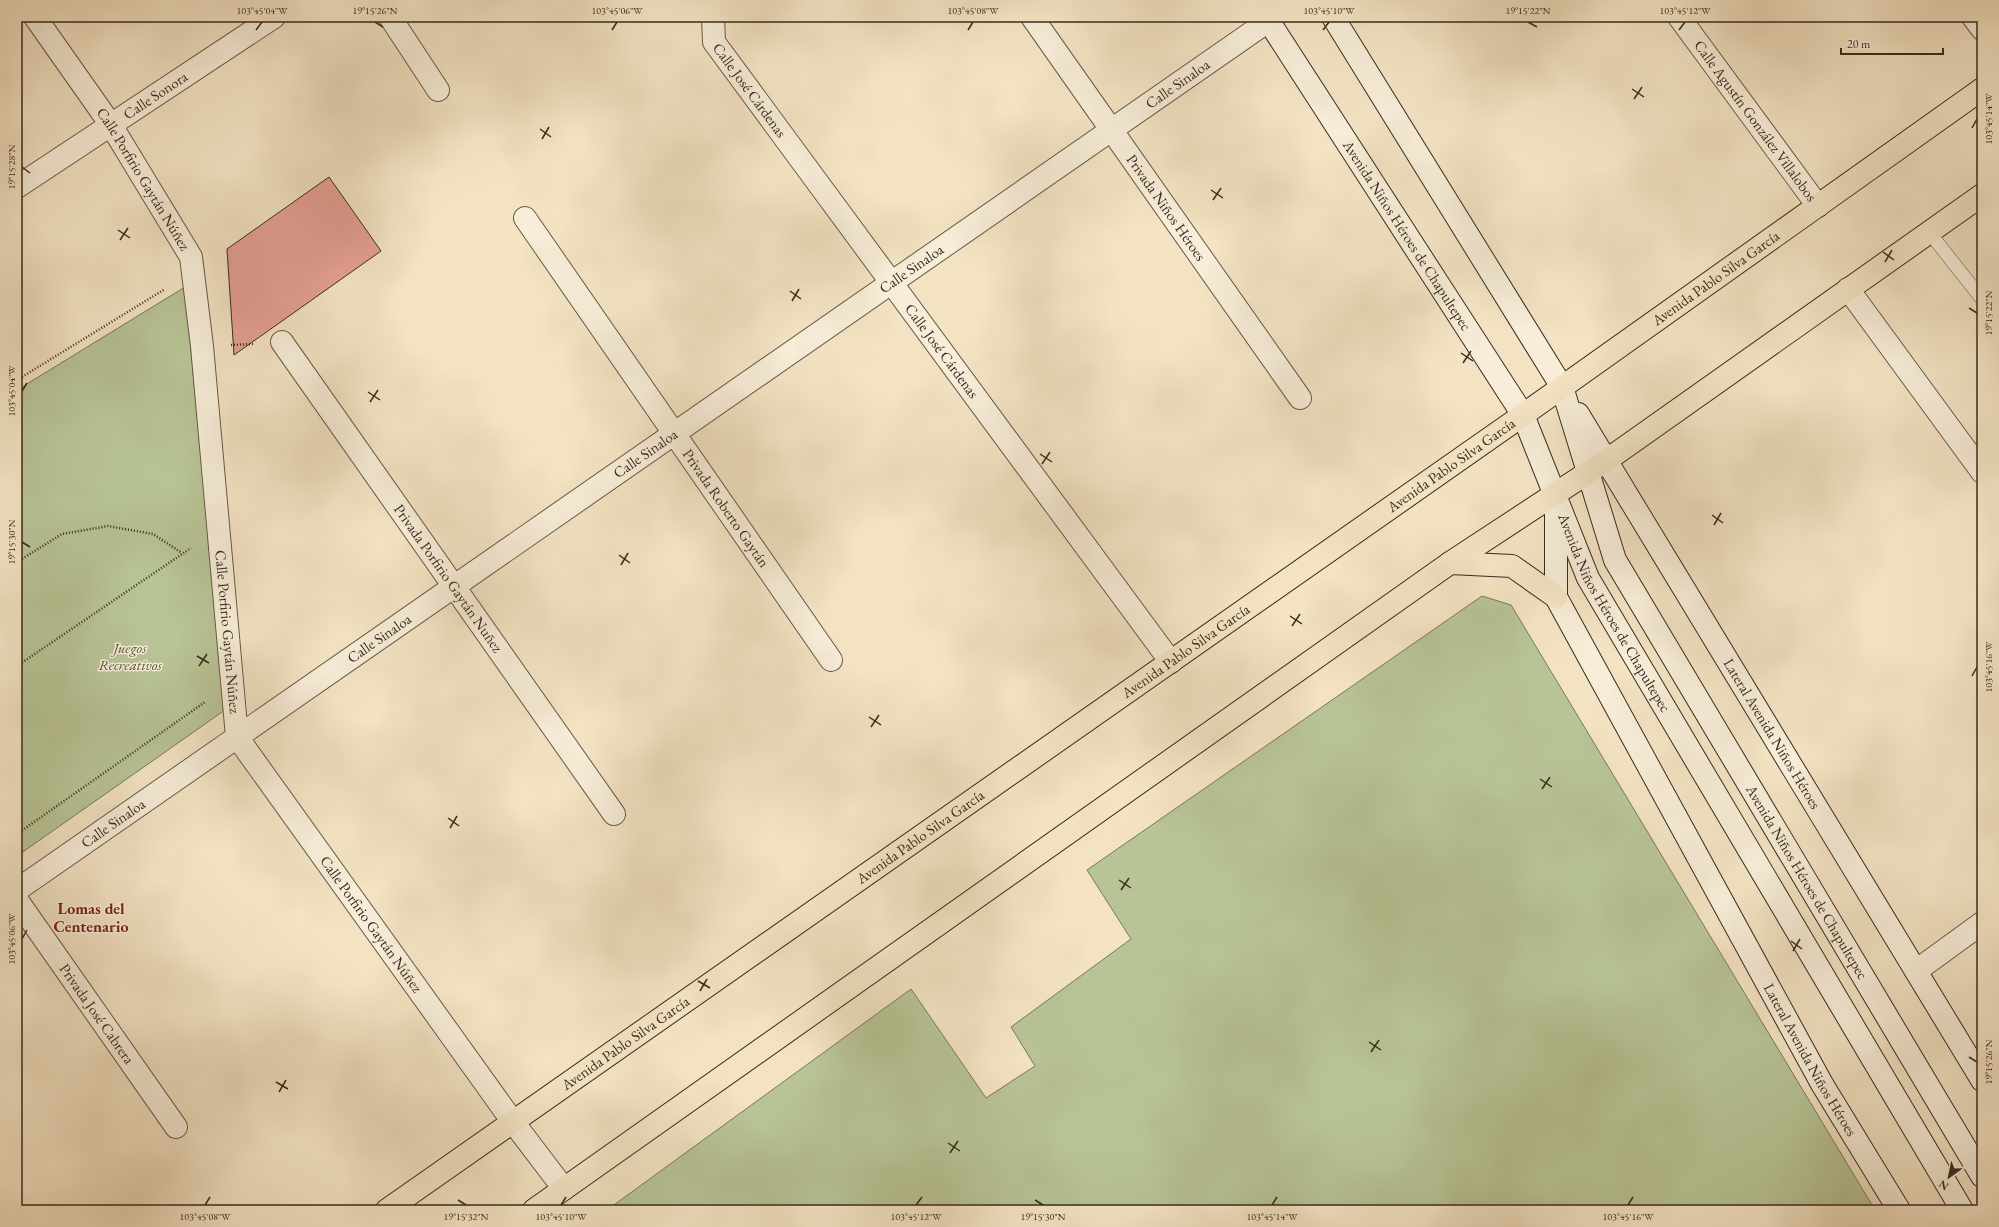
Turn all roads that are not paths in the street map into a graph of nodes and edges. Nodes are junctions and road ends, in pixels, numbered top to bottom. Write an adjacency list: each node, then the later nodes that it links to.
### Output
1 (35, 17): 13 (street, Calle Porfirio Gaytán Núñez)
2 (274, 17): 13 (street, Calle Sonora)
3 (390, 17): 12 (street)
4 (713, 17): 20 (street, Calle José Cárdenas)
5 (1032, 17): 14 (street, Privada Niños Héroes)
6 (1333, 17): 24 (street, Avenida Niños Héroes de Chapultepec)
7 (1678, 17): 17 (street, Calle Agustín González Villalobos)
8 (1973, 17): 10 (street)
9 (1269, 18): 14 (street, Calle Sinaloa); 26 (street, Avenida Niños Héroes de Chapultepec)
10 (1982, 29)
11 (1982, 89): 17 (main road, Avenida Pablo Silva García)
12 (438, 90)
13 (110, 125): 15 (street, Calle Sonora); 37 (street, Calle Porfirio Gaytán Núñez)
14 (1112, 130): 20 (street, Calle Sinaloa); 25 (street, Privada Niños Héroes)
15 (17, 187)
16 (1982, 195): 19 (main road)
17 (1818, 206): 24 (main road, Avenida Pablo Silva García)
18 (525, 218): 27 (street, Privada Roberto Gaytán)
19 (1929, 232): 21 (main road); 22 (lane)
20 (891, 283): 27 (street, Calle Sinaloa); 36 (street, Calle José Cárdenas)
21 (1848, 290): 28 (main road); 29 (street)
22 (1982, 299)
23 (282, 342): 33 (street, Privada Porfirio Gaytán Nuñez)
24 (1562, 387): 26 (main road, Avenida Pablo Silva García); 28 (street, Lateral Avenida Niños Héroes); 30 (street, Avenida Niños Héroes de Chapultepec)
25 (1300, 398)
26 (1523, 416): 31 (street, Avenida Niños Héroes de Chapultepec); 36 (main road, Avenida Pablo Silva García)
27 (674, 433): 33 (street, Calle Sinaloa); 35 (street, Privada Roberto Gaytán)
28 (1606, 460): 30 (main road); 42 (street, Lateral Avenida Niños Héroes)
29 (1982, 472)
30 (1588, 473): 31 (main road); 46 (street, Avenida Niños Héroes de Chapultepec)
31 (1556, 494): 32 (main road); 34 (street, Lateral Avenida Niños Héroes); 51 (street, Avenida Niños Héroes de Chapultepec)
32 (1450, 563): 34 (main road); 47 (main road)
33 (454, 586): 37 (street, Calle Sinaloa); 38 (street, Privada Porfirio Gaytán Nuñez)
34 (1556, 597): 50 (street, Lateral Avenida Niños Héroes)
35 (831, 660)
36 (1171, 662): 44 (main road, Avenida Pablo Silva García)
37 (237, 737): 39 (street, Calle Sinaloa); 44 (street, Calle Porfirio Gaytán Núñez)
38 (614, 814)
39 (17, 890)
40 (17, 900): 45 (street, Privada José Cabrera)
41 (1982, 923): 42 (street)
42 (1916, 971): 43 (street, Lateral Avenida Niños Héroes)
43 (1982, 1080)
44 (513, 1122): 47 (street, Calle Porfirio Gaytán Núñez); 48 (main road, Avenida Pablo Silva García)
45 (176, 1127)
46 (1982, 1176)
47 (564, 1189): 49 (main road)
48 (387, 1210)
49 (534, 1210)
50 (1899, 1210)
51 (1962, 1210)

